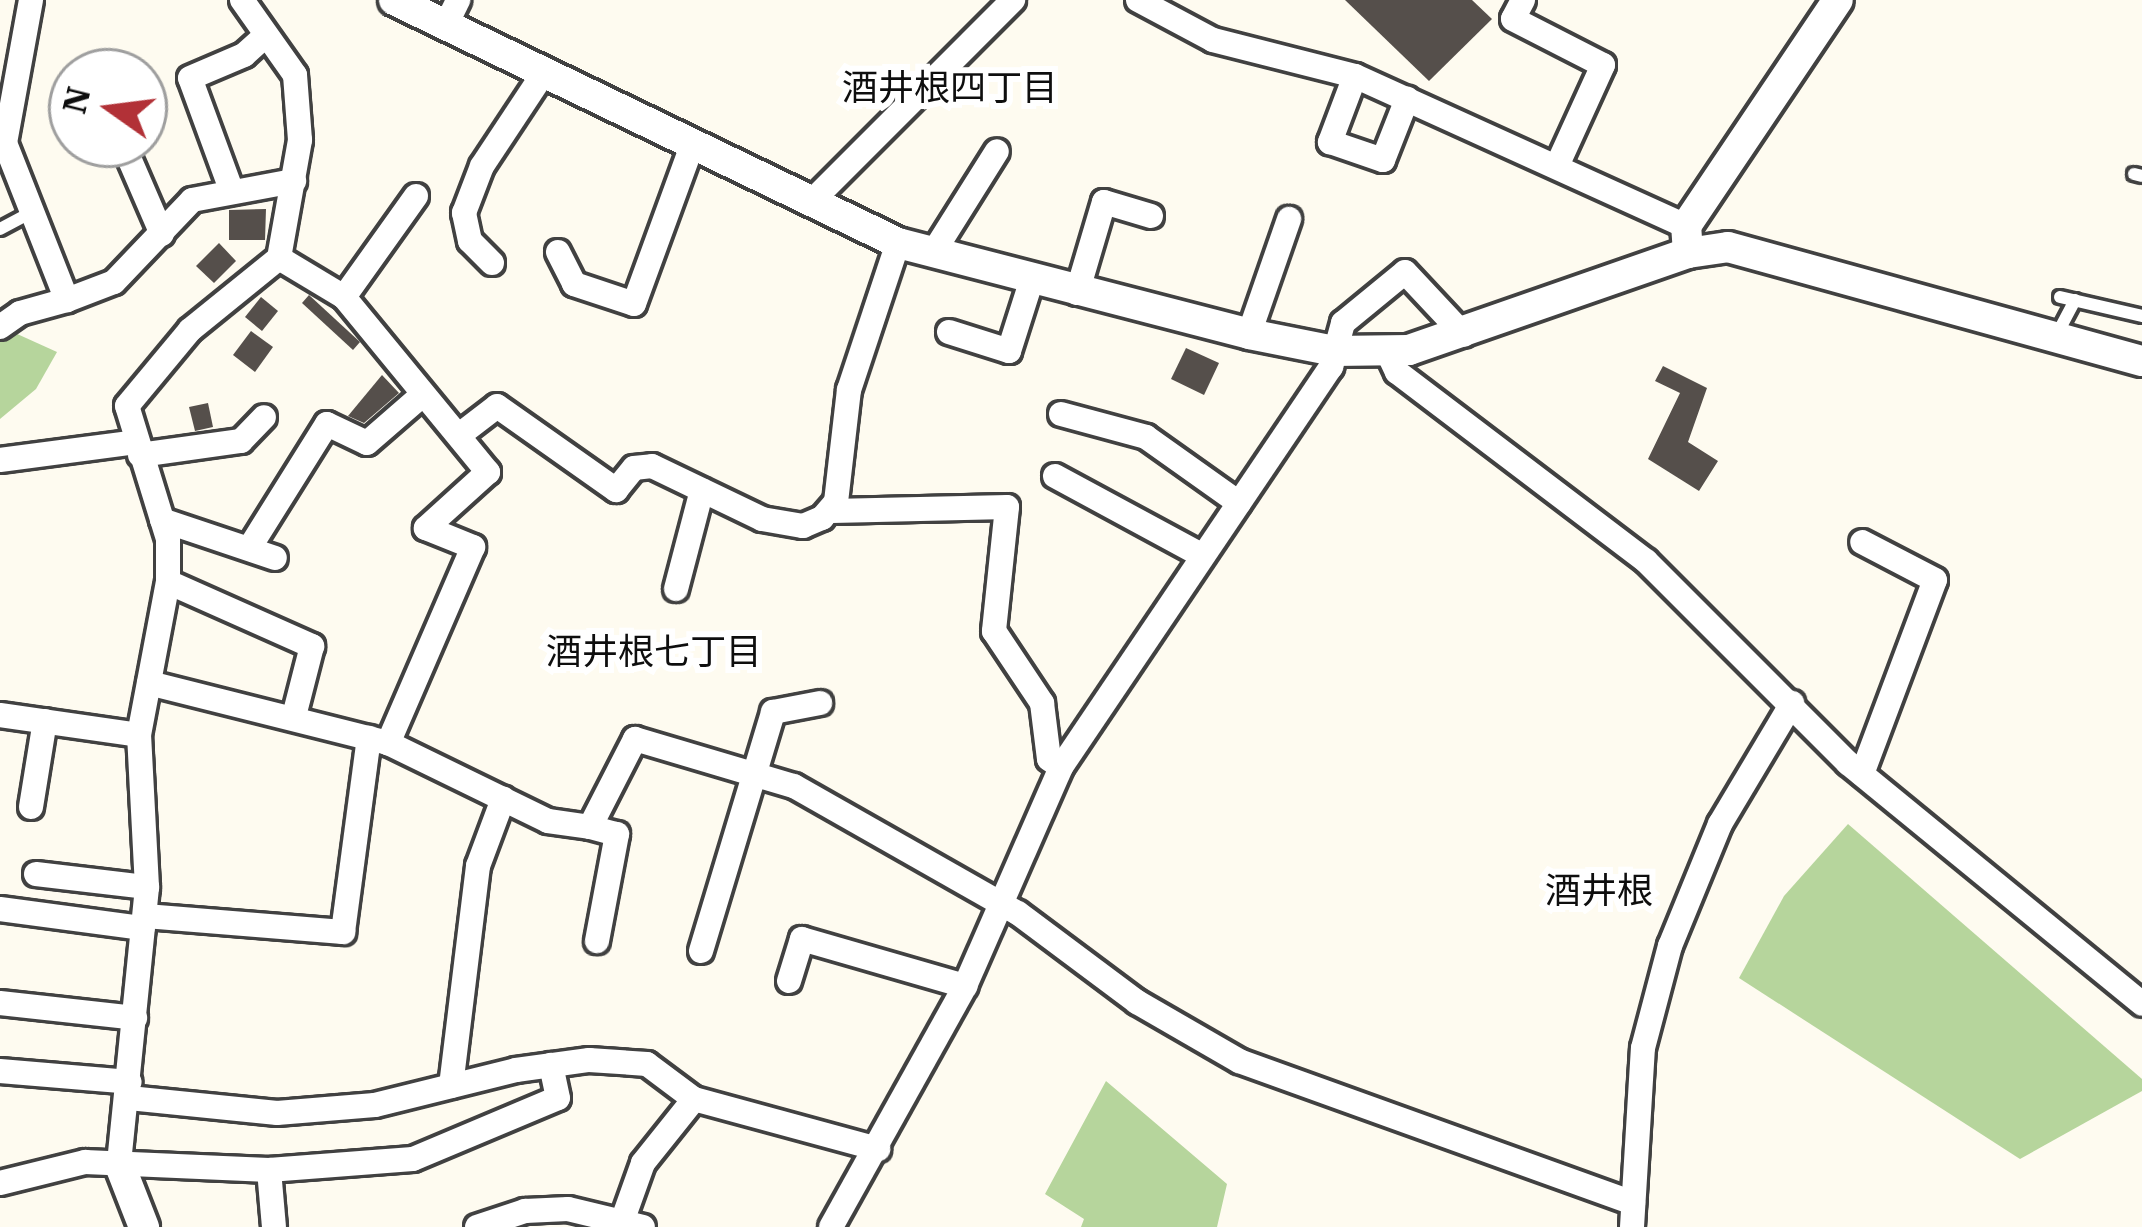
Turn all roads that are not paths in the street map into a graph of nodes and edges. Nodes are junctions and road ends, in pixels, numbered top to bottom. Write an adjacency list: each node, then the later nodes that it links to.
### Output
1 (32, 0): 17 (street)
2 (242, 0): 9 (street)
3 (394, 0): 8 (street)
4 (1013, 0): 21 (street)
5 (1138, 0): 11 (street)
6 (1523, 0): 15 (street)
7 (1838, 0): 27 (street)
8 (452, 13): 10 (street)
9 (264, 38): 18 (street); 19 (street)
10 (544, 74): 13 (street); 32 (street)
11 (1355, 76): 12 (street); 12 (street)
12 (1408, 99): 15 (street)
13 (691, 148): 21 (street); 29 (street)
14 (998, 151): 30 (street)
15 (1557, 166): 27 (street)
16 (134, 168): 26 (street)
17 (6, 178): 22 (street)
18 (294, 181): 19 (street); 31 (street)
19 (232, 192): 26 (street)
20 (416, 196): 35 (street)
21 (812, 202): 28 (street)
22 (30, 213): 25 (lane); 37 (street)
23 (1151, 216): 34 (street)
24 (1289, 219): 42 (street)
25 (0, 229)
26 (162, 235): 37 (street)
27 (1687, 239): 43 (street); 44 (street)
28 (898, 243): 30 (street); 57 (street)
29 (558, 252)
30 (934, 254): 33 (street)
31 (280, 258): 35 (street); 52 (street)
32 (492, 263)
33 (1031, 282): 34 (street); 41 (street)
34 (1077, 293): 42 (street)
35 (344, 296): 48 (street)
36 (2060, 297): 38 (lane)
37 (67, 300): 40 (street)
38 (2075, 300): 39 (lane); 44 (lane)
39 (2142, 316)
40 (0, 327)
41 (949, 332)
42 (1249, 334): 45 (street)
43 (1464, 335): 45 (street); 46 (street)
44 (2054, 339): 47 (street)
45 (1334, 351): 46 (street); 56 (street)
46 (1388, 353): 67 (street)
47 (2142, 361)
48 (420, 397): 51 (street); 60 (street)
49 (1061, 414): 56 (street)
50 (264, 417): 52 (street)
51 (461, 433): 55 (street); 72 (street)
52 (138, 448): 53 (street); 58 (street)
53 (0, 460)
54 (1055, 476): 61 (street)
55 (702, 490): 57 (street); 64 (street)
56 (1239, 502): 61 (street)
57 (833, 511): 73 (street)
58 (162, 520): 60 (street); 63 (street)
59 (1862, 542): 75 (street)
60 (250, 547): 62 (street)
61 (1203, 556): 73 (street)
62 (275, 558)
63 (168, 581): 65 (street); 69 (street)
64 (676, 589)
65 (149, 683): 69 (street); 71 (street)
66 (820, 703): 74 (street)
67 (1792, 703): 75 (street); 100 (street)
68 (0, 715): 70 (street)
69 (294, 716): 72 (street)
70 (45, 721): 71 (street); 77 (street)
71 (139, 735): 80 (street)
72 (378, 741): 76 (street); 83 (street)
73 (1061, 767): 81 (street)
74 (753, 774): 78 (street); 81 (street); 85 (street)
75 (1862, 774): 89 (street)
76 (503, 799): 78 (street); 93 (street)
77 (31, 807)
78 (590, 827): 84 (street)
79 (36, 874): 80 (street)
80 (147, 887): 83 (street)
81 (1001, 904): 87 (street); 100 (street)
82 (0, 909): 83 (street)
83 (144, 922): 90 (street)
84 (597, 941)
85 (701, 951)
86 (789, 981): 87 (street)
87 (964, 986): 96 (street)
88 (0, 1003): 90 (street)
89 (2142, 1004)
90 (135, 1018): 94 (street)
91 (551, 1065): 93 (street); 95 (street); 98 (street)
92 (0, 1071): 94 (street)
93 (451, 1086): 94 (street)
94 (129, 1090): 97 (street)
95 (694, 1099): 96 (street); 102 (street)
96 (878, 1149): 106 (street)
97 (119, 1163): 98 (street); 99 (street); 103 (street)
98 (269, 1170): 104 (street)
99 (0, 1183)
100 (1632, 1215)
101 (525, 1219): 102 (street); 105 (street)
102 (634, 1224)
103 (144, 1227)
104 (274, 1227)
105 (477, 1227)
106 (831, 1227)

